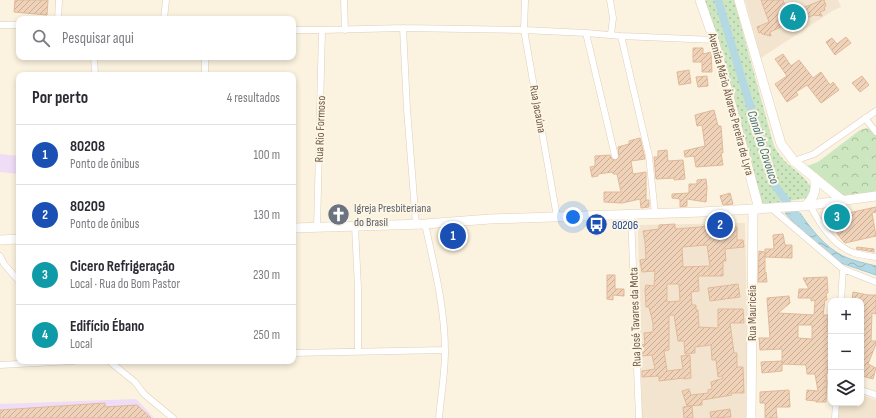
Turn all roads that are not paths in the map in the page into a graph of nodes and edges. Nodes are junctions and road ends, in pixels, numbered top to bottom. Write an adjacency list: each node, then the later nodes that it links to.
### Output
1 (59, 0): 8 (street)
2 (166, 0): 9 (street)
3 (344, 0): 15 (street)
4 (525, 0): 16 (street, Rua Jacaúna)
5 (610, 0): 18 (street)
6 (700, 0): 20 (street, Avenida Mário Álvares Pereira de Lyra)
7 (739, 0): 29 (street)
8 (58, 16)
9 (164, 16)
10 (0, 25): 11 (street)
11 (16, 25)
12 (404, 28): 15 (street); 16 (street); 39 (street)
13 (296, 30): 14 (street)
14 (322, 30): 15 (street); 43 (street, Rua Rio Formoso)
15 (344, 30)
16 (524, 30): 17 (street); 38 (street, Rua Jacaúna)
17 (586, 33): 18 (street); 28 (street)
18 (611, 34): 19 (street)
19 (621, 36): 20 (street); 36 (street)
20 (714, 40): 35 (street, Avenida Mário Álvares Pereira de Lyra)
21 (94, 60): 23 (street)
22 (205, 60): 24 (street)
23 (95, 72)
24 (205, 72)
25 (876, 111): 26 (street)
26 (865, 118): 27 (street); 29 (street)
27 (876, 132)
28 (615, 156)
29 (794, 161): 30 (street)
30 (814, 177): 32 (street); 33 (street)
31 (876, 196): 32 (street)
32 (843, 200): 33 (street)
33 (806, 205): 34 (street); 47 (street)
34 (774, 208): 35 (street); 48 (street)
35 (756, 209): 36 (street); 64 (street, Rua Mauricéia)
36 (655, 214): 37 (street)
37 (631, 215): 38 (street); 63 (street, Rua José Tavares da Mota)
38 (557, 217): 40 (street)
39 (416, 224): 40 (street); 41 (street)
40 (425, 224): 52 (street)
41 (355, 226): 43 (street); 53 (street)
42 (296, 228): 43 (street)
43 (317, 228)
44 (16, 239): 45 (street)
45 (0, 240)
46 (0, 256): 49 (street)
47 (876, 257)
48 (844, 270): 50 (street); 51 (street)
49 (16, 278)
50 (876, 282)
51 (841, 298)
52 (445, 350): 53 (street); 62 (street)
53 (358, 351): 54 (street)
54 (296, 353)
55 (18, 364): 57 (street)
56 (113, 364): 61 (street)
57 (0, 365)
58 (864, 391): 59 (street)
59 (876, 395)
60 (836, 406): 65 (street)
61 (173, 418)
62 (439, 418)
63 (639, 418)
64 (752, 418)
65 (835, 418)

